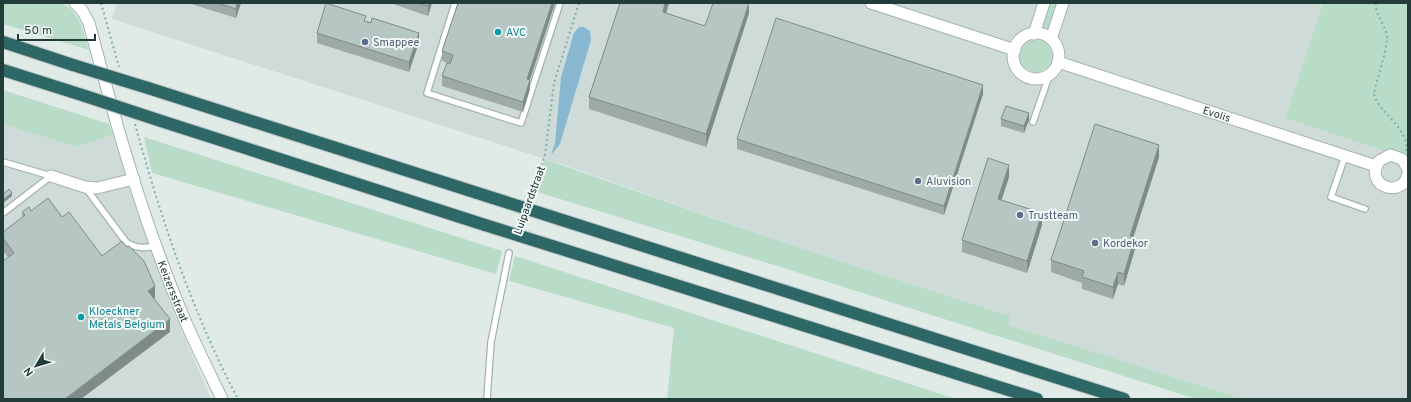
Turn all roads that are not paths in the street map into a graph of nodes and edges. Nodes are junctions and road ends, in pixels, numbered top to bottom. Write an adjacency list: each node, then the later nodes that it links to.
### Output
1 (75, 3): 21 (street, Keizersstraat)
2 (455, 3): 3 (lane)
3 (560, 3)
4 (871, 3): 10 (street)
5 (1044, 3): 7 (street)
6 (1063, 3): 8 (street)
7 (1034, 34): 8 (street); 10 (street)
8 (1051, 39): 11 (street)
9 (3, 42): 32 (highway, bridge)
10 (1015, 50): 13 (street)
11 (1058, 62): 13 (street); 15 (street, Evolis)
12 (3, 70): 27 (highway, bridge)
13 (1049, 76): 14 (lane)
14 (1033, 122)
15 (1345, 156): 17 (street, Evolis); 23 (lane)
16 (3, 162): 20 (lane)
17 (1376, 166): 18 (street); 19 (street)
18 (1408, 169)
19 (1408, 173)
20 (51, 176): 22 (street); 24 (lane)
21 (134, 179): 22 (street); 25 (street, Keizersstraat)
22 (85, 187): 25 (lane)
23 (1365, 209)
24 (3, 213)
25 (157, 246): 28 (street, Keizersstraat)
26 (509, 254): 29 (lane)
27 (1011, 390): 30 (highway); 31 (highway)
28 (222, 399)
29 (486, 399)
30 (1027, 399)
31 (1037, 399)
32 (1124, 399)

